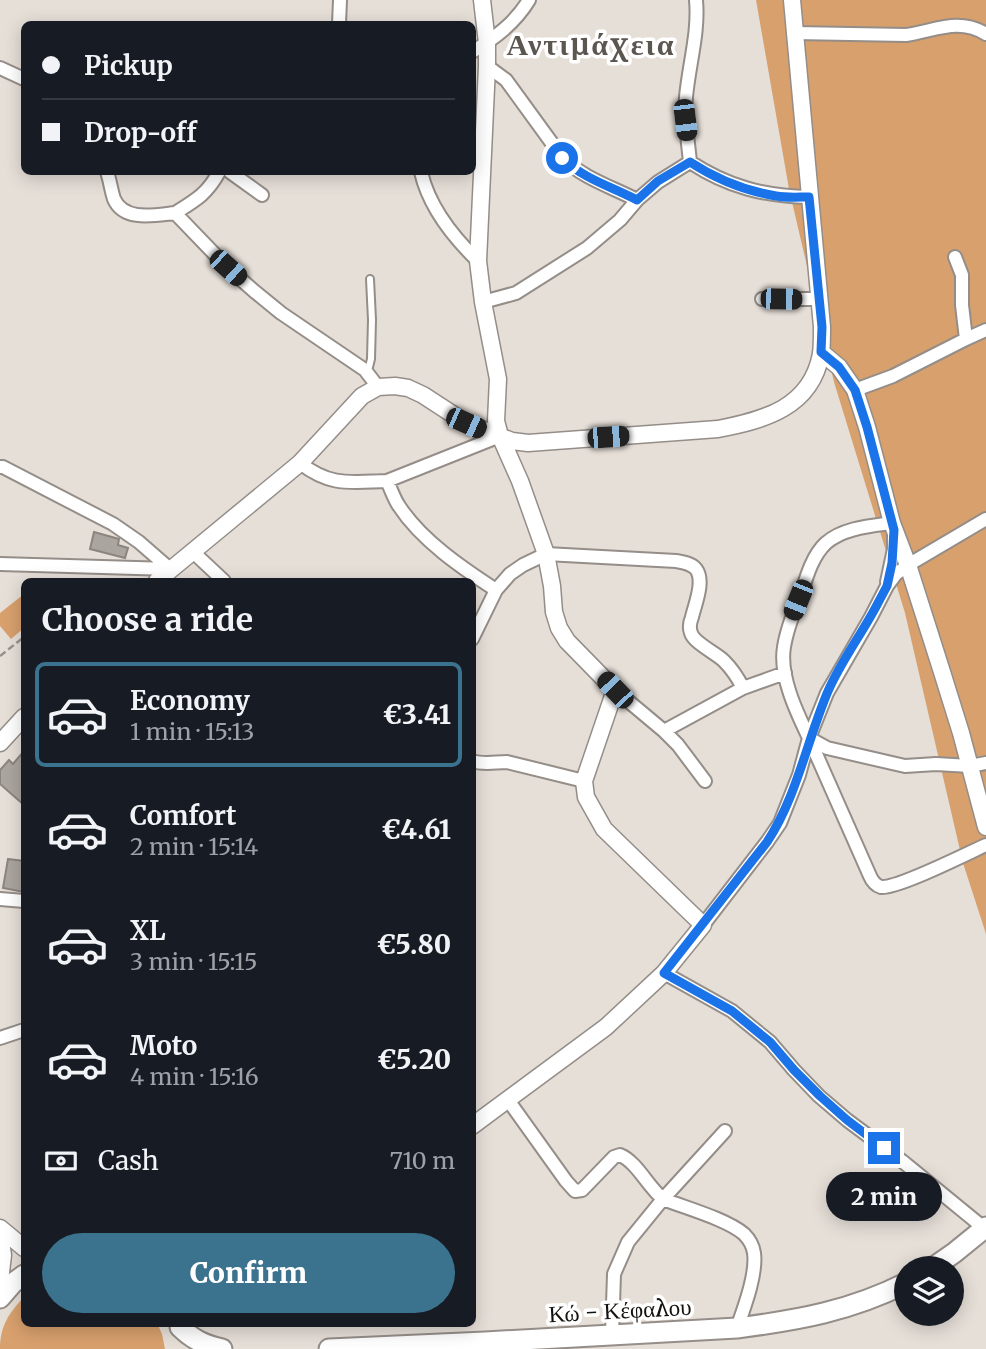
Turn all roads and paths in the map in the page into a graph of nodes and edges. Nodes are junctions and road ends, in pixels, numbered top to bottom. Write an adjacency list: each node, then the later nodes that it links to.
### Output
1 (340, 0): 6 (street)
2 (482, 0): 9 (street)
3 (529, 0): 9 (street)
4 (695, 0): 13 (street)
5 (792, 0): 7 (street)
6 (339, 21)
7 (795, 33): 8 (street); 19 (street)
8 (986, 34)
9 (480, 47): 10 (street)
10 (487, 66): 20 (street); 23 (street)
11 (0, 68): 12 (street)
12 (21, 78)
13 (690, 162): 19 (street); 20 (street)
14 (108, 175): 21 (street)
15 (217, 175): 21 (street)
16 (234, 175): 18 (street)
17 (422, 175): 23 (street)
18 (262, 195)
19 (809, 197): 26 (street)
20 (637, 200): 27 (street)
21 (175, 213): 31 (street)
22 (955, 257): 29 (street)
23 (478, 261): 27 (street)
24 (370, 279): 31 (lane)
25 (762, 299): 26 (street)
26 (819, 299): 30 (street)
27 (483, 302): 34 (street)
28 (986, 330): 29 (street)
29 (966, 340): 33 (street)
30 (821, 352): 33 (street); 34 (street)
31 (365, 370): 32 (street)
32 (379, 387): 34 (street); 35 (street)
33 (855, 390): 39 (street)
34 (500, 436): 37 (street); 41 (street)
35 (300, 463): 37 (street); 40 (street)
36 (1, 466): 44 (street)
37 (387, 481): 48 (street)
38 (986, 519): 43 (street)
39 (893, 526): 43 (street); 47 (street); 52 (street)
40 (192, 551): 44 (street); 46 (street)
41 (546, 554): 48 (street); 53 (street); 54 (street)
42 (0, 564): 44 (street)
43 (908, 565): 47 (street); 60 (street)
44 (170, 569): 45 (street)
45 (160, 578)
46 (221, 578)
47 (887, 586): 57 (street)
48 (496, 590): 49 (street)
49 (476, 631)
50 (21, 639): 51 (path)
51 (0, 656)
52 (785, 673): 53 (street); 57 (street)
53 (743, 688): 56 (street)
54 (615, 690): 56 (street); 61 (street)
55 (21, 720): 58 (street)
56 (664, 731): 62 (street)
57 (809, 738): 60 (street); 64 (street); 67 (street)
58 (0, 744)
59 (476, 762): 61 (street)
60 (978, 765): 63 (street)
61 (584, 781): 67 (street)
62 (705, 781)
63 (986, 827)
64 (986, 845)
65 (0, 900): 66 (street)
66 (21, 901)
67 (703, 925): 68 (street)
68 (664, 973): 71 (street); 76 (street)
69 (21, 1031): 70 (street)
70 (0, 1038)
71 (508, 1100): 72 (street); 74 (street)
72 (476, 1123)
73 (724, 1131): 74 (street)
74 (663, 1199): 86 (street); 87 (street)
75 (0, 1228): 78 (street)
76 (985, 1228): 79 (main road)
77 (0, 1236): 81 (street)
78 (21, 1246)
79 (948, 1256)
80 (21, 1277): 83 (main road)
81 (0, 1281)
82 (894, 1289): 86 (main road, Κώ - Κέφαλου)
83 (0, 1298)
84 (180, 1327): 88 (main road)
85 (181, 1327): 89 (main road)
86 (737, 1328): 87 (main road, Κώ - Κέφαλου)
87 (612, 1335): 90 (main road, Κώ - Κέφαλου)
88 (185, 1349)
89 (222, 1349)
90 (328, 1349)

